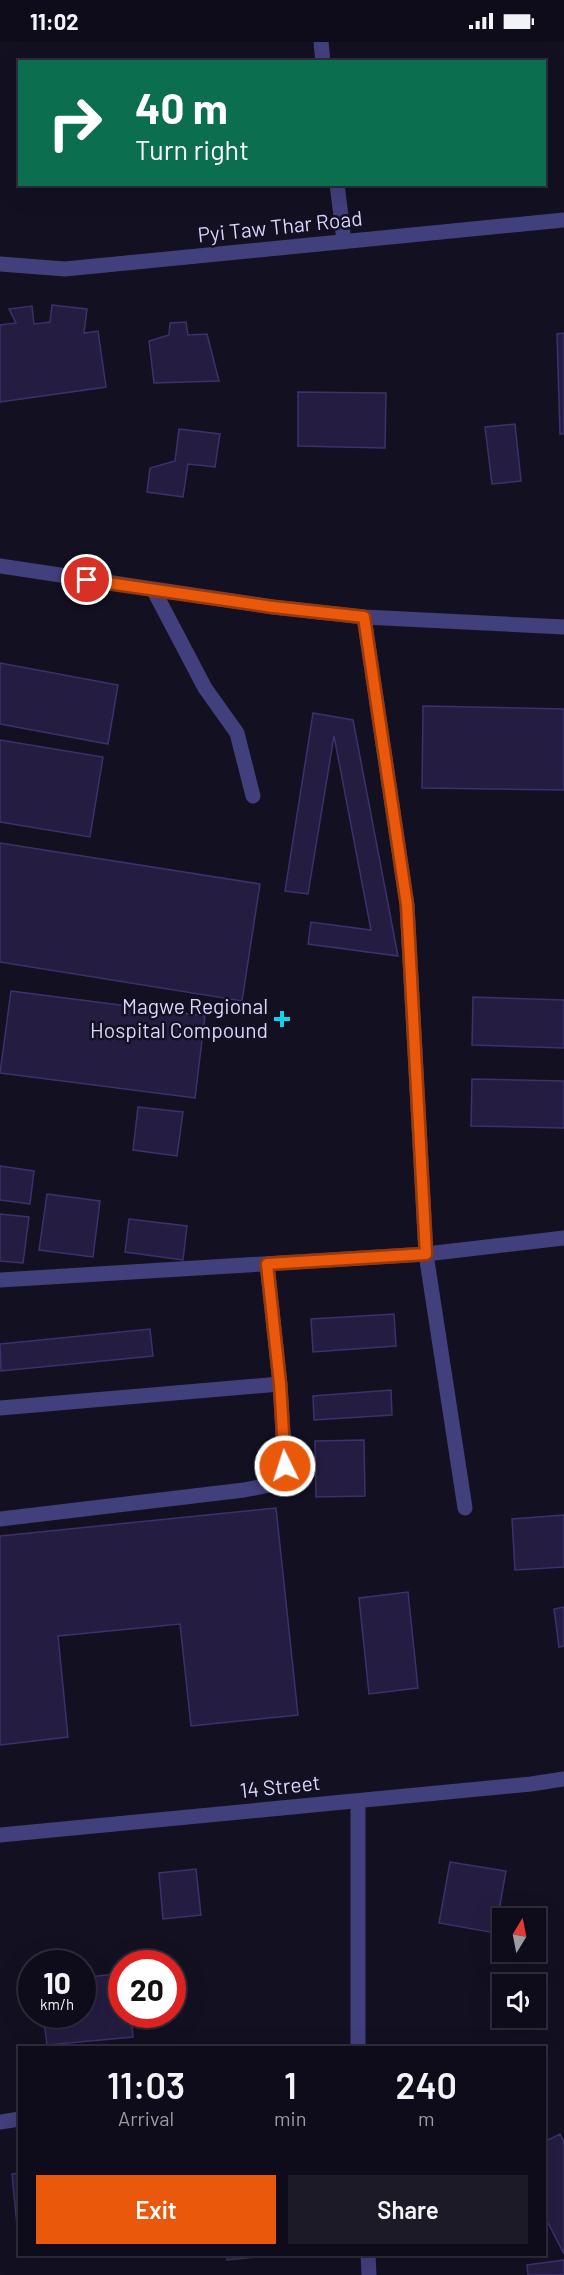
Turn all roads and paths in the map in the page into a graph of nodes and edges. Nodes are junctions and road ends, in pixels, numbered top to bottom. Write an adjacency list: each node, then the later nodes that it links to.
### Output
1 (321, 42): 2 (street)
2 (323, 60)
3 (338, 186): 5 (street)
4 (564, 220): 5 (street, Pyi Taw Thar Road)
5 (344, 241): 6 (street, Pyi Taw Thar Road)
6 (0, 264)
7 (0, 566): 8 (street)
8 (153, 590): 9 (street); 11 (street)
9 (364, 617): 10 (street); 13 (street)
10 (564, 627)
11 (253, 796)
12 (564, 1238): 13 (street)
13 (426, 1254): 14 (street); 18 (street)
14 (267, 1264): 15 (street); 16 (street)
15 (0, 1280)
16 (280, 1384): 17 (street); 19 (street)
17 (0, 1408)
18 (465, 1509)
19 (0, 1519)
20 (564, 1779): 21 (street, 14 Street)
21 (358, 1801): 22 (street, 14 Street); 23 (street)
22 (0, 1835)
23 (357, 2046)
24 (18, 2119): 25 (street)
25 (0, 2122)
26 (368, 2256): 27 (street)
27 (369, 2275)

